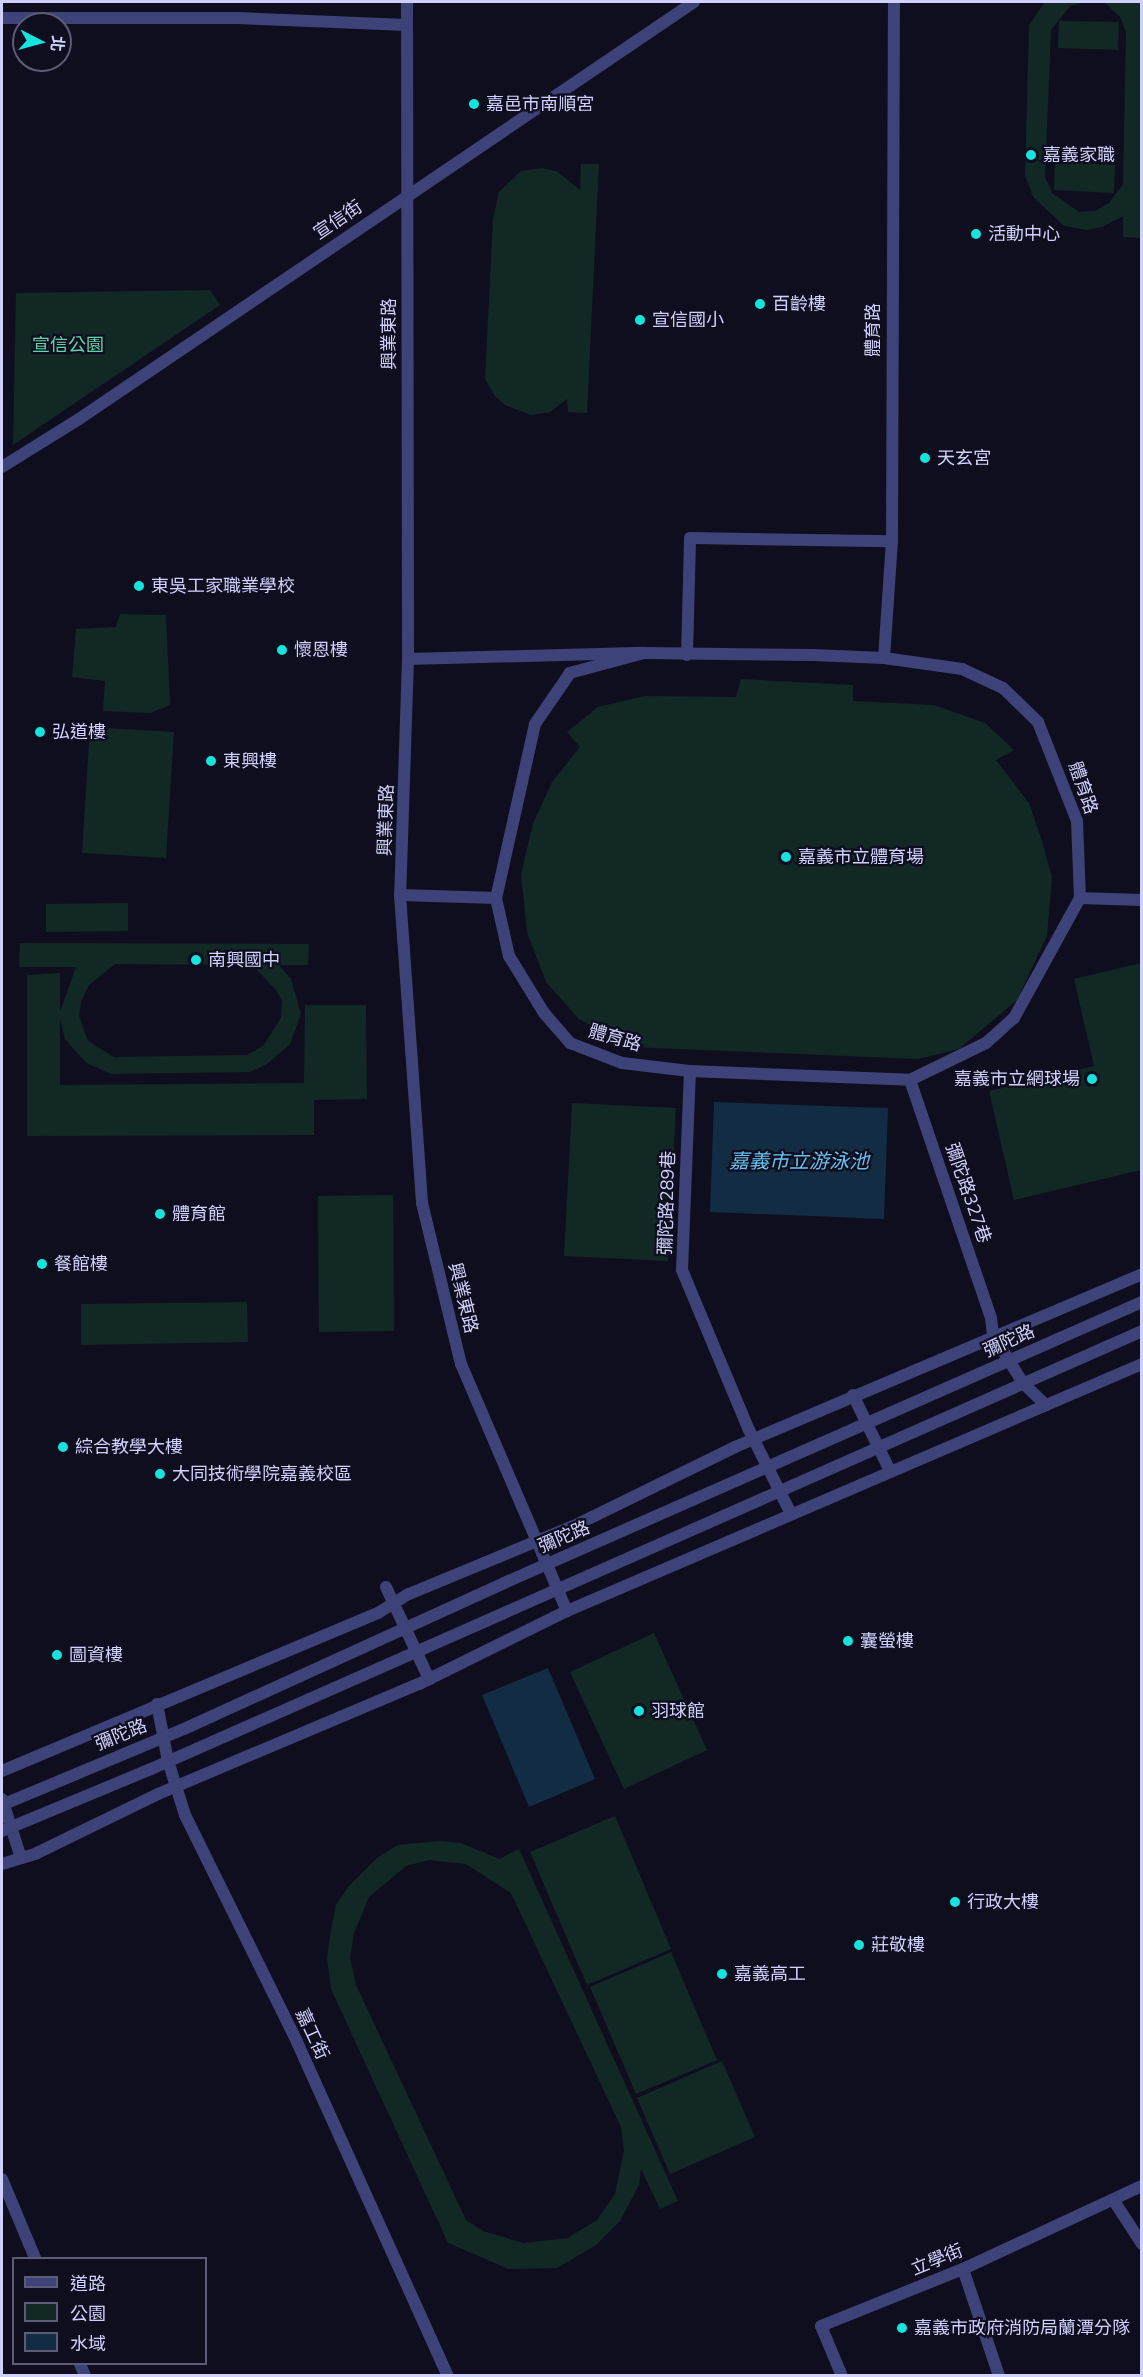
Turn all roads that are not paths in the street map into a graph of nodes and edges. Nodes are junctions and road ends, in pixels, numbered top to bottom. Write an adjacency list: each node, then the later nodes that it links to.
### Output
1 (407, 2): 5 (street, 興業東路)
2 (694, 2): 6 (street, 宣信街)
3 (894, 2): 8 (street, 體育路)
4 (2, 18): 5 (street)
5 (407, 25): 6 (street, 興業東路)
6 (406, 196): 7 (street, 宣信街); 12 (street, 興業東路)
7 (2, 467)
8 (892, 541): 10 (street); 11 (street, 體育路)
9 (644, 653): 10 (street, 體育路); 12 (street, 體育路); 14 (street, 體育路)
10 (687, 655): 11 (street, 體育路)
11 (884, 658): 15 (street, 體育路)
12 (408, 659): 13 (street, 興業東路)
13 (400, 895): 14 (street); 35 (street, 興業東路)
14 (496, 898): 17 (street, 體育路)
15 (1080, 898): 16 (street); 18 (street, 體育路)
16 (1142, 900)
17 (690, 1071): 18 (street, 體育路); 29 (street, 彌陀路289巷)
18 (910, 1080): 22 (street, 彌陀路327巷)
19 (1142, 1274): 22 (street, 彌陀路)
20 (1142, 1302): 23 (street, 彌陀路)
21 (1142, 1330): 25 (street)
22 (993, 1335): 23 (street); 26 (street, 彌陀路)
23 (1008, 1361): 25 (street); 28 (street, 彌陀路)
24 (1142, 1364): 27 (street)
25 (1023, 1383): 27 (street); 30 (street)
26 (853, 1395): 28 (street); 29 (street, 彌陀路)
27 (1046, 1405): 32 (street)
28 (868, 1424): 30 (street); 31 (street, 彌陀路)
29 (751, 1435): 31 (street, 彌陀路289巷); 35 (street, 彌陀路)
30 (880, 1448): 32 (street); 33 (street)
31 (768, 1468): 33 (street, 彌陀路289巷); 36 (street, 彌陀路)
32 (890, 1471): 34 (street)
33 (779, 1490): 34 (street, 彌陀路289巷); 38 (street)
34 (791, 1514): 40 (street)
35 (536, 1540): 36 (street, 興業東路); 39 (street, 彌陀路)
36 (546, 1565): 38 (street, 興業東路); 41 (street, 彌陀路)
37 (386, 1587): 39 (street)
38 (557, 1589): 40 (street, 興業東路); 42 (street)
39 (394, 1604): 41 (street); 44 (street, 彌陀路)
40 (567, 1611): 43 (street)
41 (406, 1628): 42 (street); 45 (street, 彌陀路)
42 (416, 1650): 43 (street); 46 (street)
43 (429, 1679): 48 (street)
44 (157, 1704): 45 (street, 嘉工街); 47 (street, 彌陀路)
45 (164, 1737): 46 (street, 嘉工街); 49 (street, 彌陀路)
46 (168, 1761): 48 (street, 嘉工街); 50 (street)
47 (2, 1771)
48 (176, 1788): 51 (street); 59 (street, 嘉工街)
49 (2, 1803): 50 (street)
50 (7, 1829): 51 (street)
51 (21, 1858): 52 (street)
52 (2, 1864)
53 (2, 2179): 57 (street)
54 (1142, 2186): 55 (street, 立學街)
55 (1114, 2201): 56 (street); 58 (street, 立學街)
56 (1142, 2244)
57 (34, 2257)
58 (963, 2270): 60 (street, 立學街); 61 (street)
59 (448, 2376)
60 (842, 2376)
61 (999, 2376)

